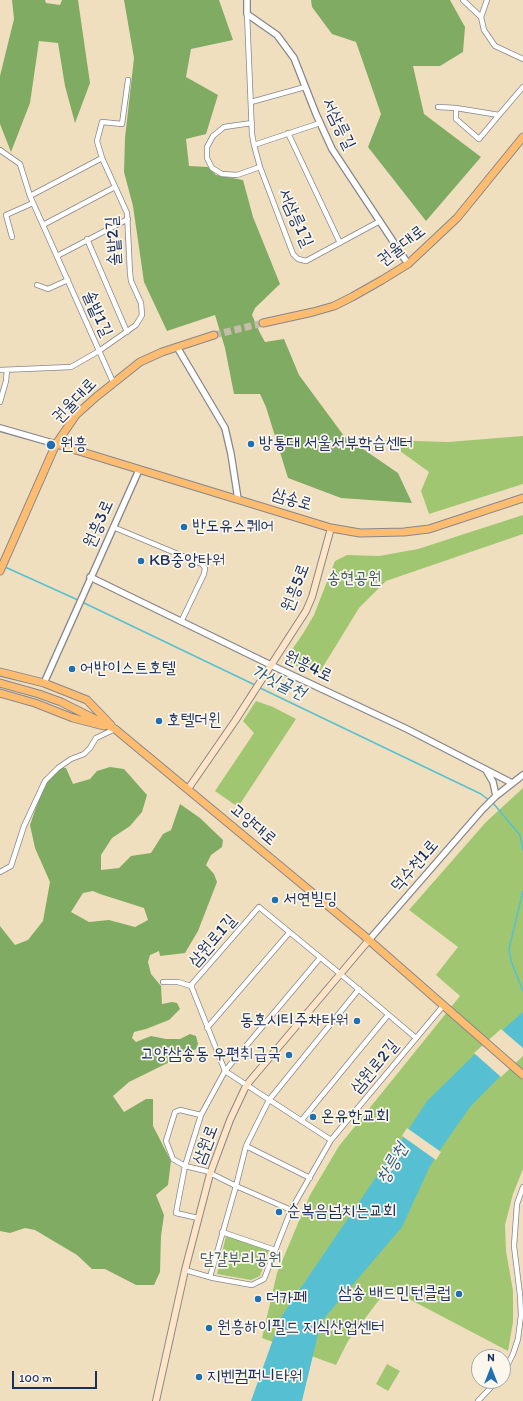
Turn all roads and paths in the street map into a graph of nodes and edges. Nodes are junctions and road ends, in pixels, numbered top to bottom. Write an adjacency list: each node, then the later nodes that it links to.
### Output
1 (247, 0): 4 (street)
2 (463, 0): 5 (street)
3 (487, 0): 5 (street)
4 (247, 14): 8 (street, 서삼릉길); 10 (street, 서삼릉1길)
5 (481, 17): 6 (street)
6 (523, 59)
7 (128, 80): 20 (street, 솔밭2길)
8 (305, 87): 10 (street); 15 (street, 서삼릉길)
9 (523, 87): 13 (street)
10 (251, 102): 14 (street, 서삼릉1길)
11 (438, 106): 12 (street)
12 (456, 108): 13 (street); 13 (street)
13 (499, 115)
14 (252, 123): 18 (street, 서삼릉1길); 21 (street)
15 (320, 123): 16 (street); 26 (street, 서삼릉길)
16 (288, 133): 18 (street); 30 (street, 서삼릉1길)
17 (523, 137): 32 (main road, 권율대로)
18 (254, 145): 21 (street, 서삼릉1길)
19 (0, 150): 23 (street, 솔밭1길)
20 (102, 158): 22 (street, 솔밭2길); 23 (street)
21 (260, 167): 30 (street, 서삼릉1길)
22 (115, 187): 25 (street, 솔밭2길); 27 (street)
23 (30, 196): 24 (street, 솔밭1길)
24 (33, 203): 27 (street, 솔밭1길); 28 (street)
25 (128, 219): 29 (street); 36 (street, 솔밭2길)
26 (380, 221): 30 (street, 서삼릉1길); 32 (street, 서삼릉길)
27 (43, 225): 31 (street, 솔밭1길)
28 (12, 237)
29 (87, 239): 31 (street); 36 (street, 솔밭2길)
30 (340, 243)
31 (57, 256): 33 (street, 솔밭1길)
32 (408, 264): 35 (main road, 권율대로)
33 (68, 280): 34 (street); 39 (street, 솔밭1길)
34 (37, 285)
35 (263, 323)
36 (127, 332): 39 (street, 솔밭2길)
37 (214, 335): 38 (main road, 권율대로)
38 (177, 347): 42 (main road, 권율대로); 48 (street)
39 (99, 351): 41 (street, 솔밭2길); 42 (street, 솔밭1길)
40 (0, 370): 41 (street, 솔밭2길)
41 (7, 370): 43 (street)
42 (114, 382): 45 (main road, 권율대로)
43 (0, 402)
44 (0, 428): 45 (street)
45 (56, 444): 46 (main road, 삼송로); 51 (main road, 권율대로)
46 (139, 470): 48 (main road, 삼송로); 49 (street, 원흥3로)
47 (523, 498): 50 (main road, 삼송로)
48 (238, 499): 50 (main road, 삼송로)
49 (113, 527): 52 (street, 원흥3로); 53 (street)
50 (331, 528): 54 (main road, 원흥5로)
51 (0, 571)
52 (90, 578): 53 (street, 원흥4로); 57 (street, 원흥3로)
53 (181, 622): 54 (street, 원흥4로)
54 (271, 665): 60 (street, 원흥4로); 63 (main road, 원흥5로)
55 (0, 672): 57 (main road)
56 (0, 683): 59 (main road, 고양대로)
57 (44, 683): 59 (main road)
58 (0, 693): 59 (main road)
59 (115, 729): 63 (main road, 고양대로); 65 (street)
60 (486, 770): 62 (street, 원흥4로); 64 (street)
61 (523, 775): 62 (street)
62 (512, 783): 64 (street)
63 (188, 789): 67 (main road, 고양대로)
64 (497, 795): 67 (street, 덕수천1로)
65 (0, 872)
66 (289, 932): 68 (street, 삼원로1길); 71 (street, 삼원로1길); 75 (street)
67 (369, 940): 69 (main road, 삼원로); 73 (main road, 고양대로)
68 (320, 958): 69 (street, 삼원로1길); 77 (street)
69 (340, 974): 72 (street, 삼원로2길); 79 (main road, 삼원로)
70 (163, 982): 71 (street)
71 (191, 986): 75 (street, 삼원로1길)
72 (359, 989): 74 (street, 삼원로2길); 80 (street)
73 (443, 1006): 76 (street, 삼원로2길); 78 (main road, 고양대로)
74 (388, 1015): 76 (street, 삼원로2길); 82 (street, 삼원로2길)
75 (208, 1028): 77 (street, 삼원로1길)
76 (416, 1038): 83 (street, 삼원로2길)
77 (225, 1071): 79 (street); 81 (street)
78 (523, 1075)
79 (247, 1085): 80 (street); 86 (main road, 삼원로)
80 (269, 1100): 82 (street); 84 (street)
81 (201, 1115): 85 (street); 85 (street)
82 (301, 1121): 83 (street)
83 (331, 1140): 87 (street, 삼원로2길)
84 (246, 1146): 87 (street); 88 (street)
85 (185, 1166): 86 (street); 91 (street)
86 (210, 1174): 88 (street); 91 (main road, 삼원로)
87 (310, 1178): 90 (street, 삼원로2길)
88 (236, 1186): 90 (street); 92 (street)
89 (523, 1187): 96 (street)
90 (291, 1210): 93 (street, 삼원로2길)
91 (198, 1218): 94 (main road, 삼원로)
92 (222, 1232): 93 (street); 95 (street)
93 (275, 1250): 95 (street, 삼원로2길)
94 (185, 1270): 95 (street, 삼원로2길); 98 (main road, 삼원로)
95 (210, 1277)
96 (511, 1359)
97 (489, 1389): 99 (street)
98 (156, 1401)
99 (478, 1401)

